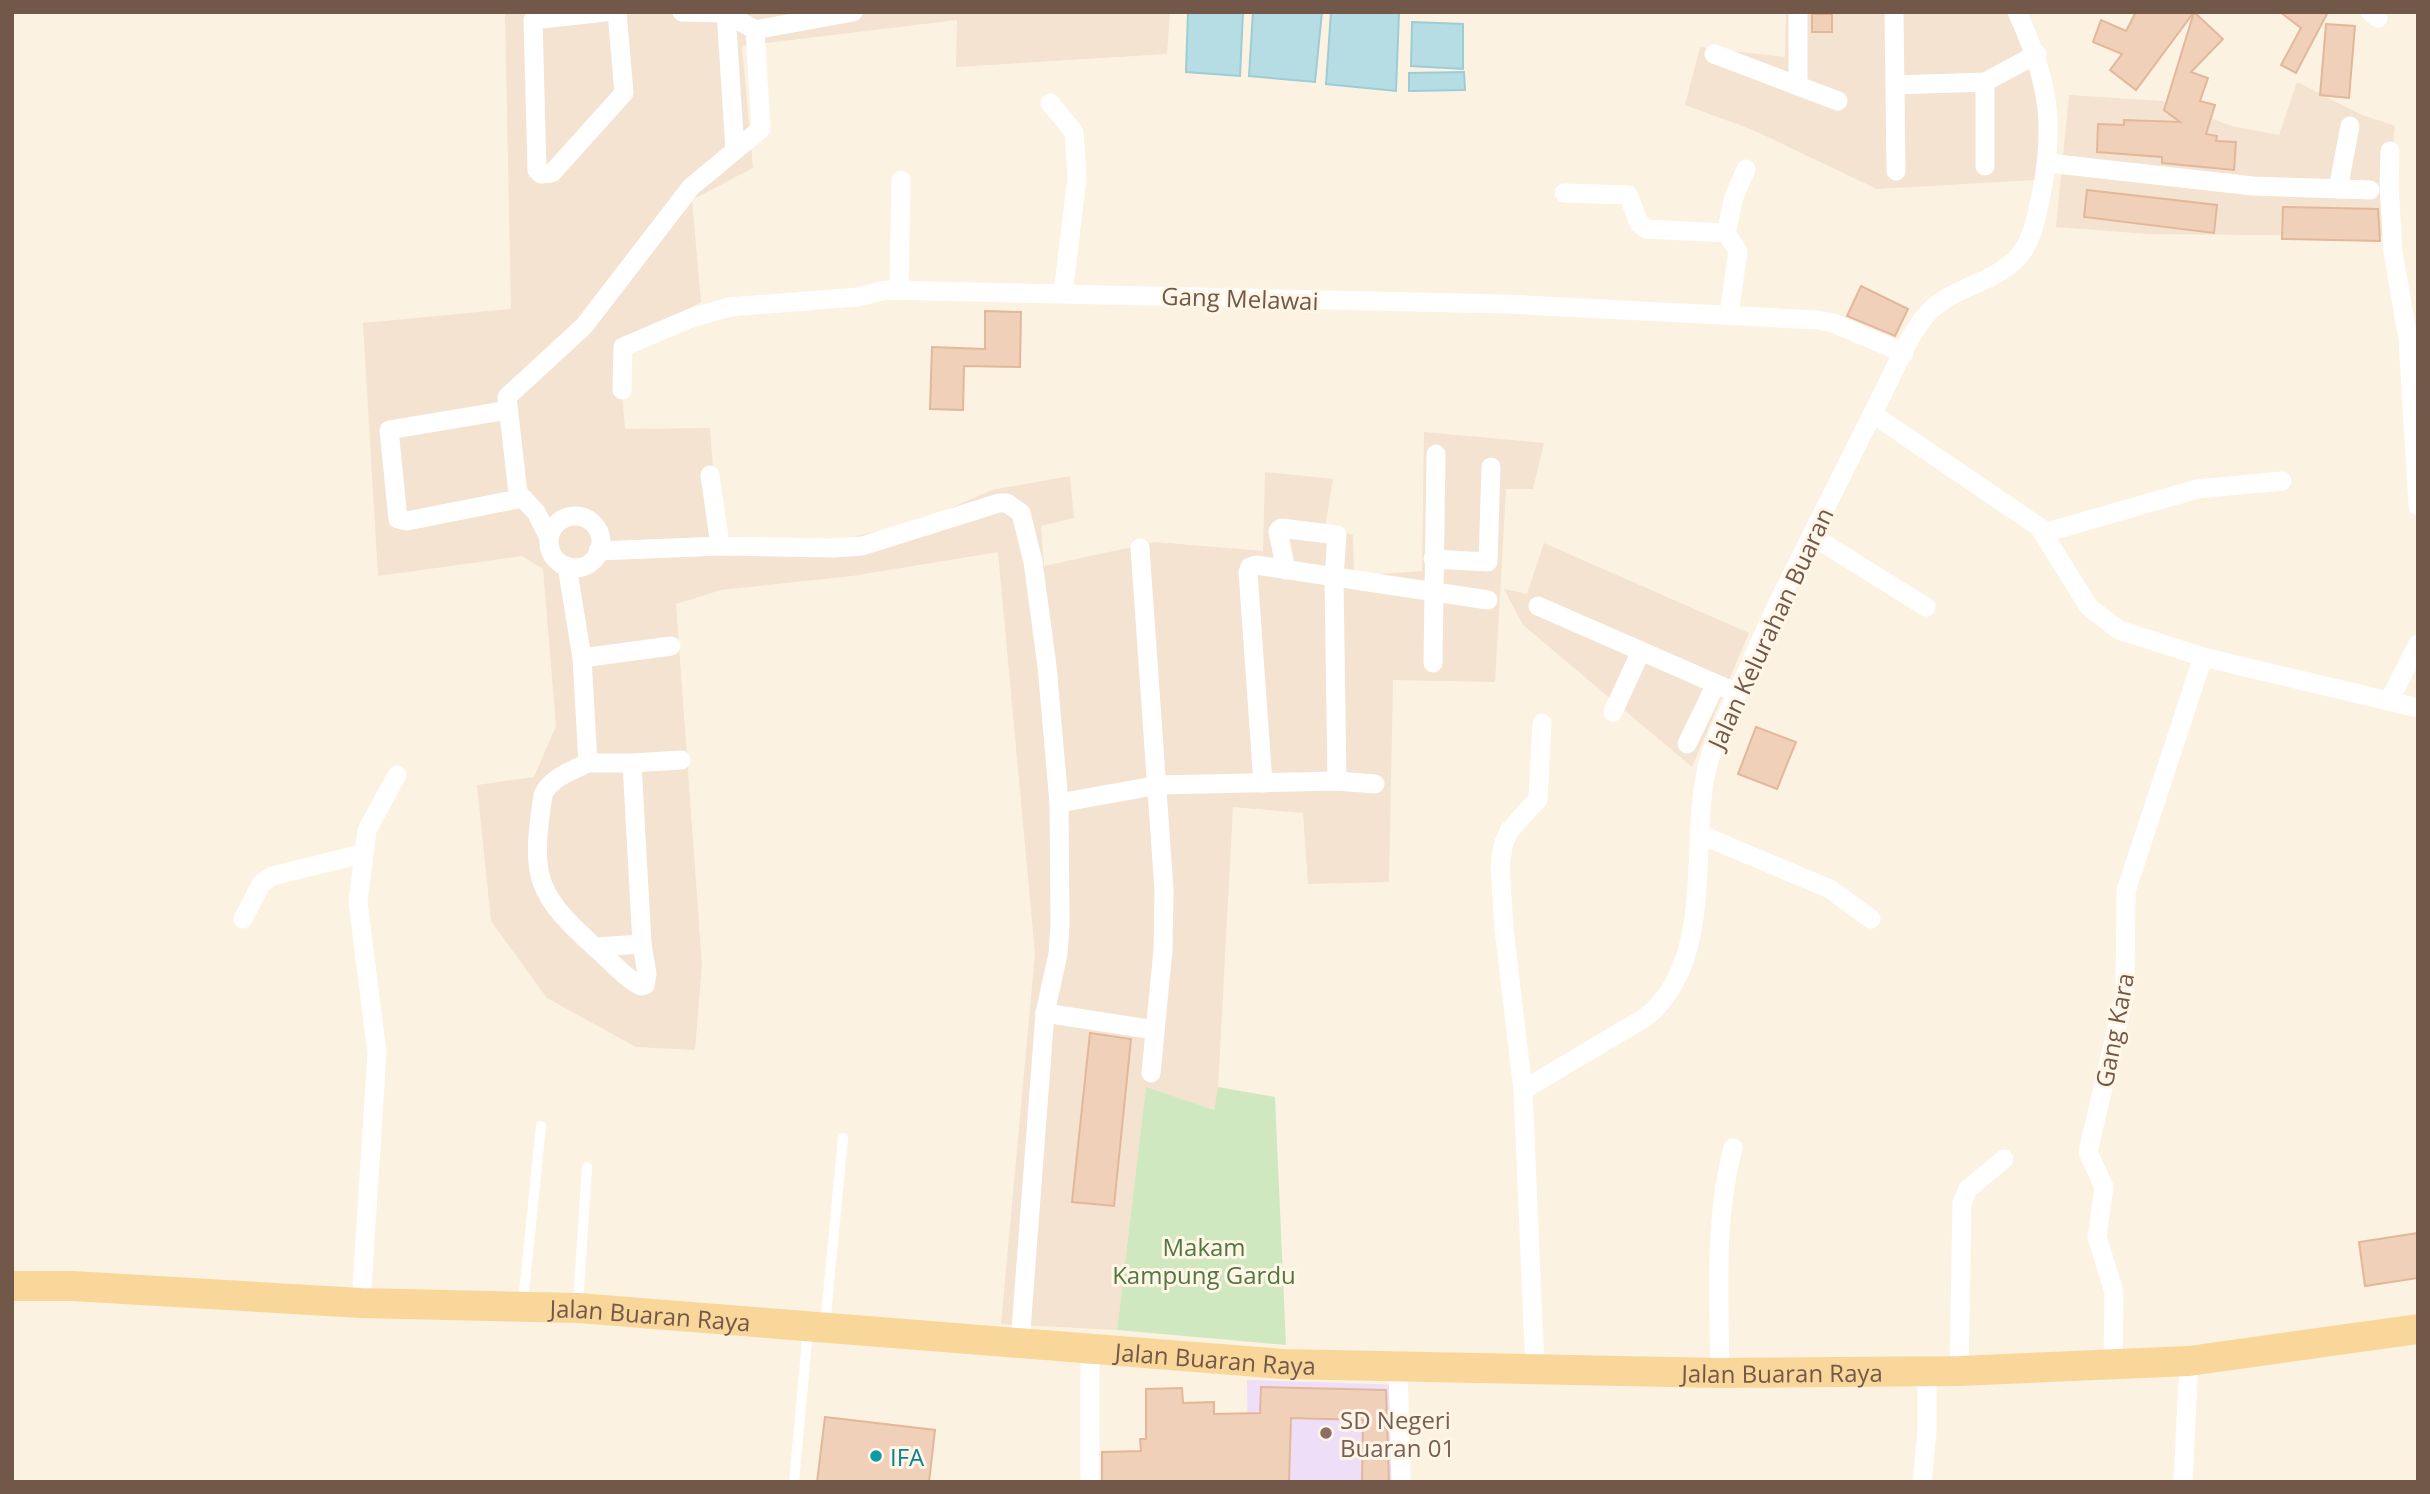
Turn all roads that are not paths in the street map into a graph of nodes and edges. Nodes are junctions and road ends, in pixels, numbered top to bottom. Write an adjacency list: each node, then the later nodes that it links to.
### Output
1 (604, 12): 2 (street)
2 (617, 12)
3 (682, 12): 8 (street)
4 (853, 12): 9 (street)
5 (1798, 12): 15 (street)
6 (1894, 12): 14 (street)
7 (2017, 12): 12 (street, Jalan Kelurahan Buaran)
8 (726, 13): 10 (street); 19 (street)
9 (829, 13): 10 (street)
10 (755, 30): 19 (street)
11 (1714, 54): 15 (street)
12 (2037, 54): 13 (street); 21 (street, Jalan Kelurahan Buaran)
13 (1986, 82): 14 (street); 22 (street)
14 (1895, 85): 24 (street)
15 (1798, 86): 16 (street)
16 (1838, 101)
17 (1050, 103): 31 (street)
18 (2350, 127): 26 (street)
19 (735, 150): 35 (street)
20 (2390, 151): 42 (street)
21 (2048, 163): 26 (street); 33 (street, Jalan Kelurahan Buaran)
22 (1985, 166)
23 (1746, 169): 29 (street)
24 (1896, 171)
25 (901, 180): 30 (street)
26 (2338, 189): 27 (street)
27 (2370, 190)
28 (1564, 193): 29 (street)
29 (1726, 233): 32 (street)
30 (899, 289): 31 (street, Gang Melawai); 34 (street, Gang Melawai)
31 (1063, 293): 32 (street, Gang Melawai)
32 (1729, 314): 33 (street, Gang Melawai)
33 (1904, 353): 36 (street, Jalan Kelurahan Buaran)
34 (622, 390)
35 (508, 410): 41 (street); 41 (street)
36 (1873, 414): 43 (street); 44 (street, Jalan Kelurahan Buaran)
37 (1436, 454): 49 (street)
38 (1491, 467): 49 (street)
39 (710, 475): 46 (street)
40 (2282, 481): 43 (street)
41 (523, 498): 45 (street)
42 (2418, 506)
43 (2044, 534): 60 (street)
44 (1812, 536): 56 (street); 64 (street, Jalan Kelurahan Buaran)
45 (549, 538): 48 (street); 50 (street)
46 (720, 546): 48 (street); 78 (street)
47 (1140, 548): 77 (street)
48 (598, 551): 50 (street)
49 (1433, 559): 53 (street)
50 (567, 566): 61 (street)
51 (1286, 570): 52 (street); 52 (street); 75 (street)
52 (1334, 578): 53 (street); 74 (street)
53 (1433, 592): 54 (street); 62 (street)
54 (1488, 600)
55 (1538, 606): 59 (street)
56 (1926, 607)
57 (2418, 644): 65 (street)
58 (671, 646): 61 (street)
59 (1641, 651): 63 (street); 67 (street)
60 (2203, 657): 65 (street); 103 (street, Gang Kara)
61 (582, 658): 71 (street)
62 (1433, 663)
63 (1716, 684): 64 (street); 69 (street)
64 (1737, 693): 79 (street, Jalan Kelurahan Buaran)
65 (2389, 701): 66 (street)
66 (2418, 708)
67 (1613, 712)
68 (1542, 723): 88 (street)
69 (1688, 744)
70 (681, 760): 72 (street)
71 (588, 762): 72 (street); 84 (street)
72 (632, 763): 83 (street)
73 (397, 775): 80 (street)
74 (1337, 781): 75 (street); 76 (street)
75 (1263, 783): 77 (street)
76 (1375, 784)
77 (1159, 785): 78 (street); 86 (street)
78 (1059, 803): 85 (street)
79 (1699, 834): 82 (street); 88 (street, Jalan Kelurahan Buaran)
80 (362, 854): 81 (street); 95 (street)
81 (243, 919)
82 (1871, 919)
83 (642, 944): 84 (street); 84 (street)
84 (595, 947)
85 (1045, 1013): 86 (street); 100 (street)
86 (1155, 1030): 87 (street)
87 (1151, 1073)
88 (1523, 1090): 105 (street)
89 (541, 1126): 96 (lane)
90 (843, 1138): 98 (lane)
91 (1733, 1148): 108 (street)
92 (2004, 1159): 107 (street)
93 (587, 1167): 97 (lane)
94 (12, 1286): 95 (main road, Jalan Buaran Raya)
95 (361, 1303): 96 (main road, Jalan Buaran Raya)
96 (523, 1307): 97 (main road, Jalan Buaran Raya)
97 (578, 1308): 98 (main road, Jalan Buaran Raya)
98 (817, 1326): 100 (main road, Jalan Buaran Raya); 109 (lane)
99 (2418, 1329): 102 (main road, Jalan Buaran Raya)
100 (1020, 1343): 101 (main road, Jalan Buaran Raya)
101 (1090, 1348): 104 (main road, Jalan Buaran Raya); 110 (street)
102 (2189, 1361): 103 (main road, Jalan Buaran Raya); 113 (street)
103 (2113, 1364): 107 (main road, Jalan Buaran Raya)
104 (1398, 1368): 105 (main road, Jalan Buaran Raya); 111 (street)
105 (1535, 1370): 108 (main road, Jalan Buaran Raya)
106 (1927, 1370): 107 (main road, Jalan Buaran Raya); 108 (main road, Jalan Buaran Raya); 112 (street)
107 (1959, 1371)
108 (1720, 1373)
109 (794, 1482)
110 (1090, 1482)
111 (1401, 1482)
112 (1922, 1482)
113 (2183, 1482)

